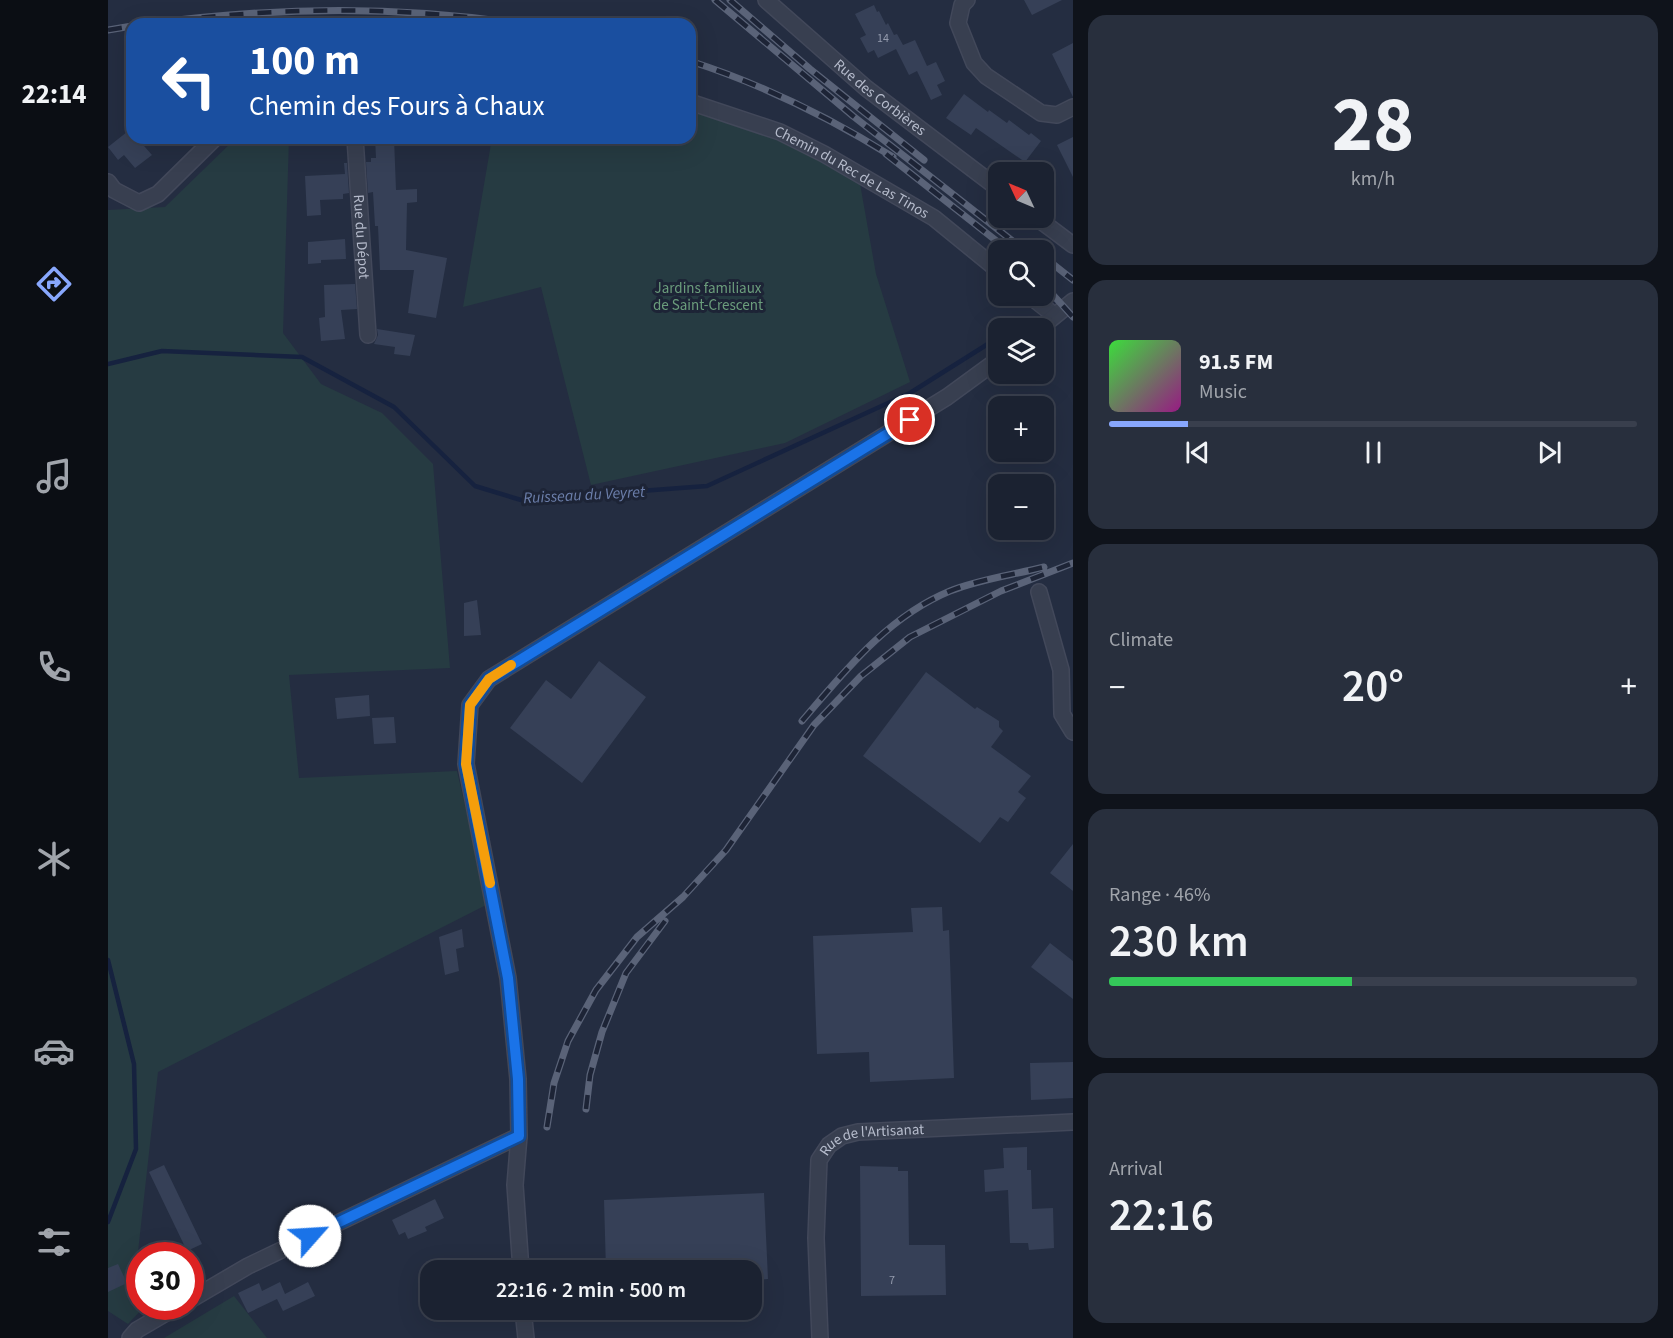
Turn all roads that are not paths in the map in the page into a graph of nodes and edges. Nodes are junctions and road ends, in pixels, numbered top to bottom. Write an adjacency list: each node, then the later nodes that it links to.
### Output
1 (766, 0): 7 (street, Rue des Corbières)
2 (968, 0): 4 (street)
3 (696, 104): 11 (street, Chemin du Rec de Las Tinos)
4 (1073, 106)
5 (209, 144): 8 (street)
6 (355, 144): 16 (street, Rue du Dépot)
7 (988, 181)
8 (108, 182)
9 (1050, 228): 10 (street)
10 (1073, 245)
11 (988, 262)
12 (1073, 301): 14 (street)
13 (1043, 306): 14 (street)
14 (1054, 315): 15 (street)
15 (1051, 318)
16 (368, 335)
17 (988, 367): 21 (street)
18 (1039, 591): 19 (street)
19 (1073, 732)
20 (1073, 1122): 28 (street, Rue de l'Artisanat)
21 (519, 1136): 22 (street); 23 (street)
22 (520, 1260)
23 (204, 1291)
24 (154, 1320): 26 (street)
25 (524, 1320): 27 (street)
26 (130, 1338)
27 (525, 1338)
28 (820, 1338)

